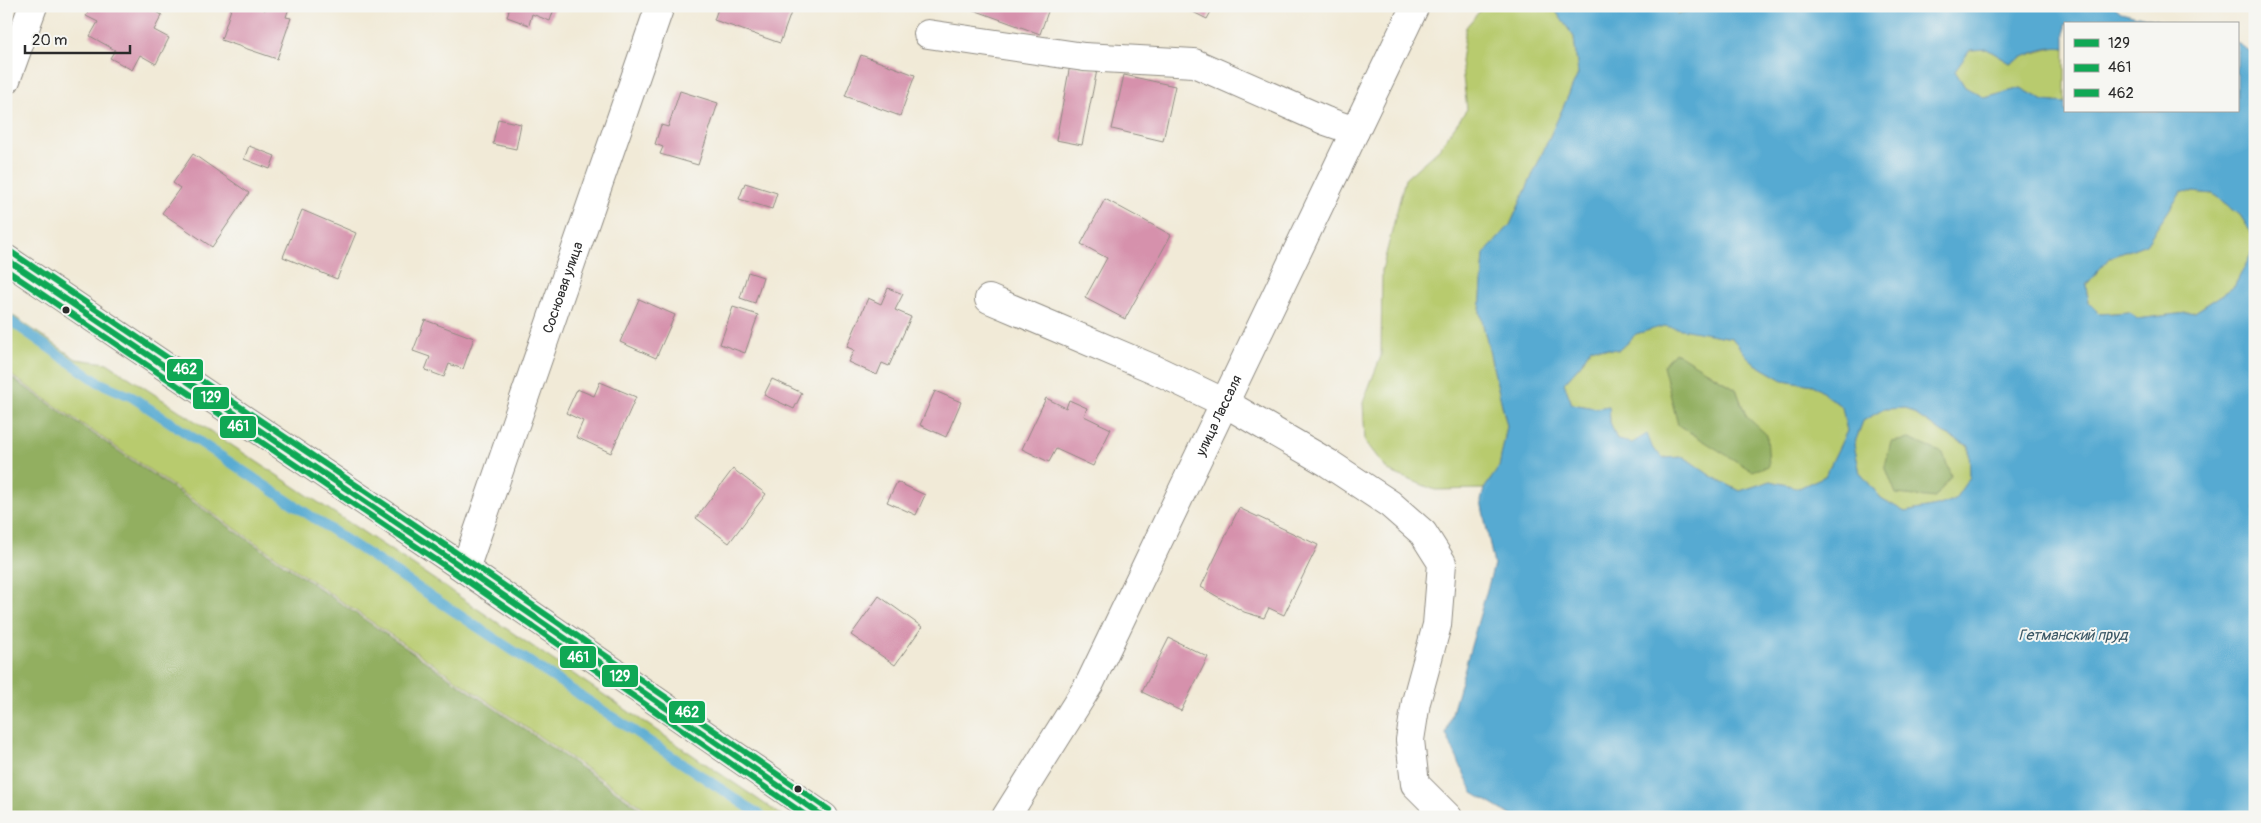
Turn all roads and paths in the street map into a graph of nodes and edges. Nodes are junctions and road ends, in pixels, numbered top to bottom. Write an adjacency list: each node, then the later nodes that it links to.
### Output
1 (33, 6): 5 (street)
2 (660, 6): 10 (street, Сосновая улица)
3 (1415, 6): 6 (street, улица Лассаля)
4 (928, 34): 6 (street)
5 (6, 80)
6 (1355, 131): 9 (street, улица Лассаля)
7 (6, 259): 10 (street)
8 (989, 299): 9 (street)
9 (1225, 403): 12 (street, улица Лассаля); 13 (street)
10 (465, 569): 11 (street)
11 (824, 817)
12 (1006, 817)
13 (1448, 817)

